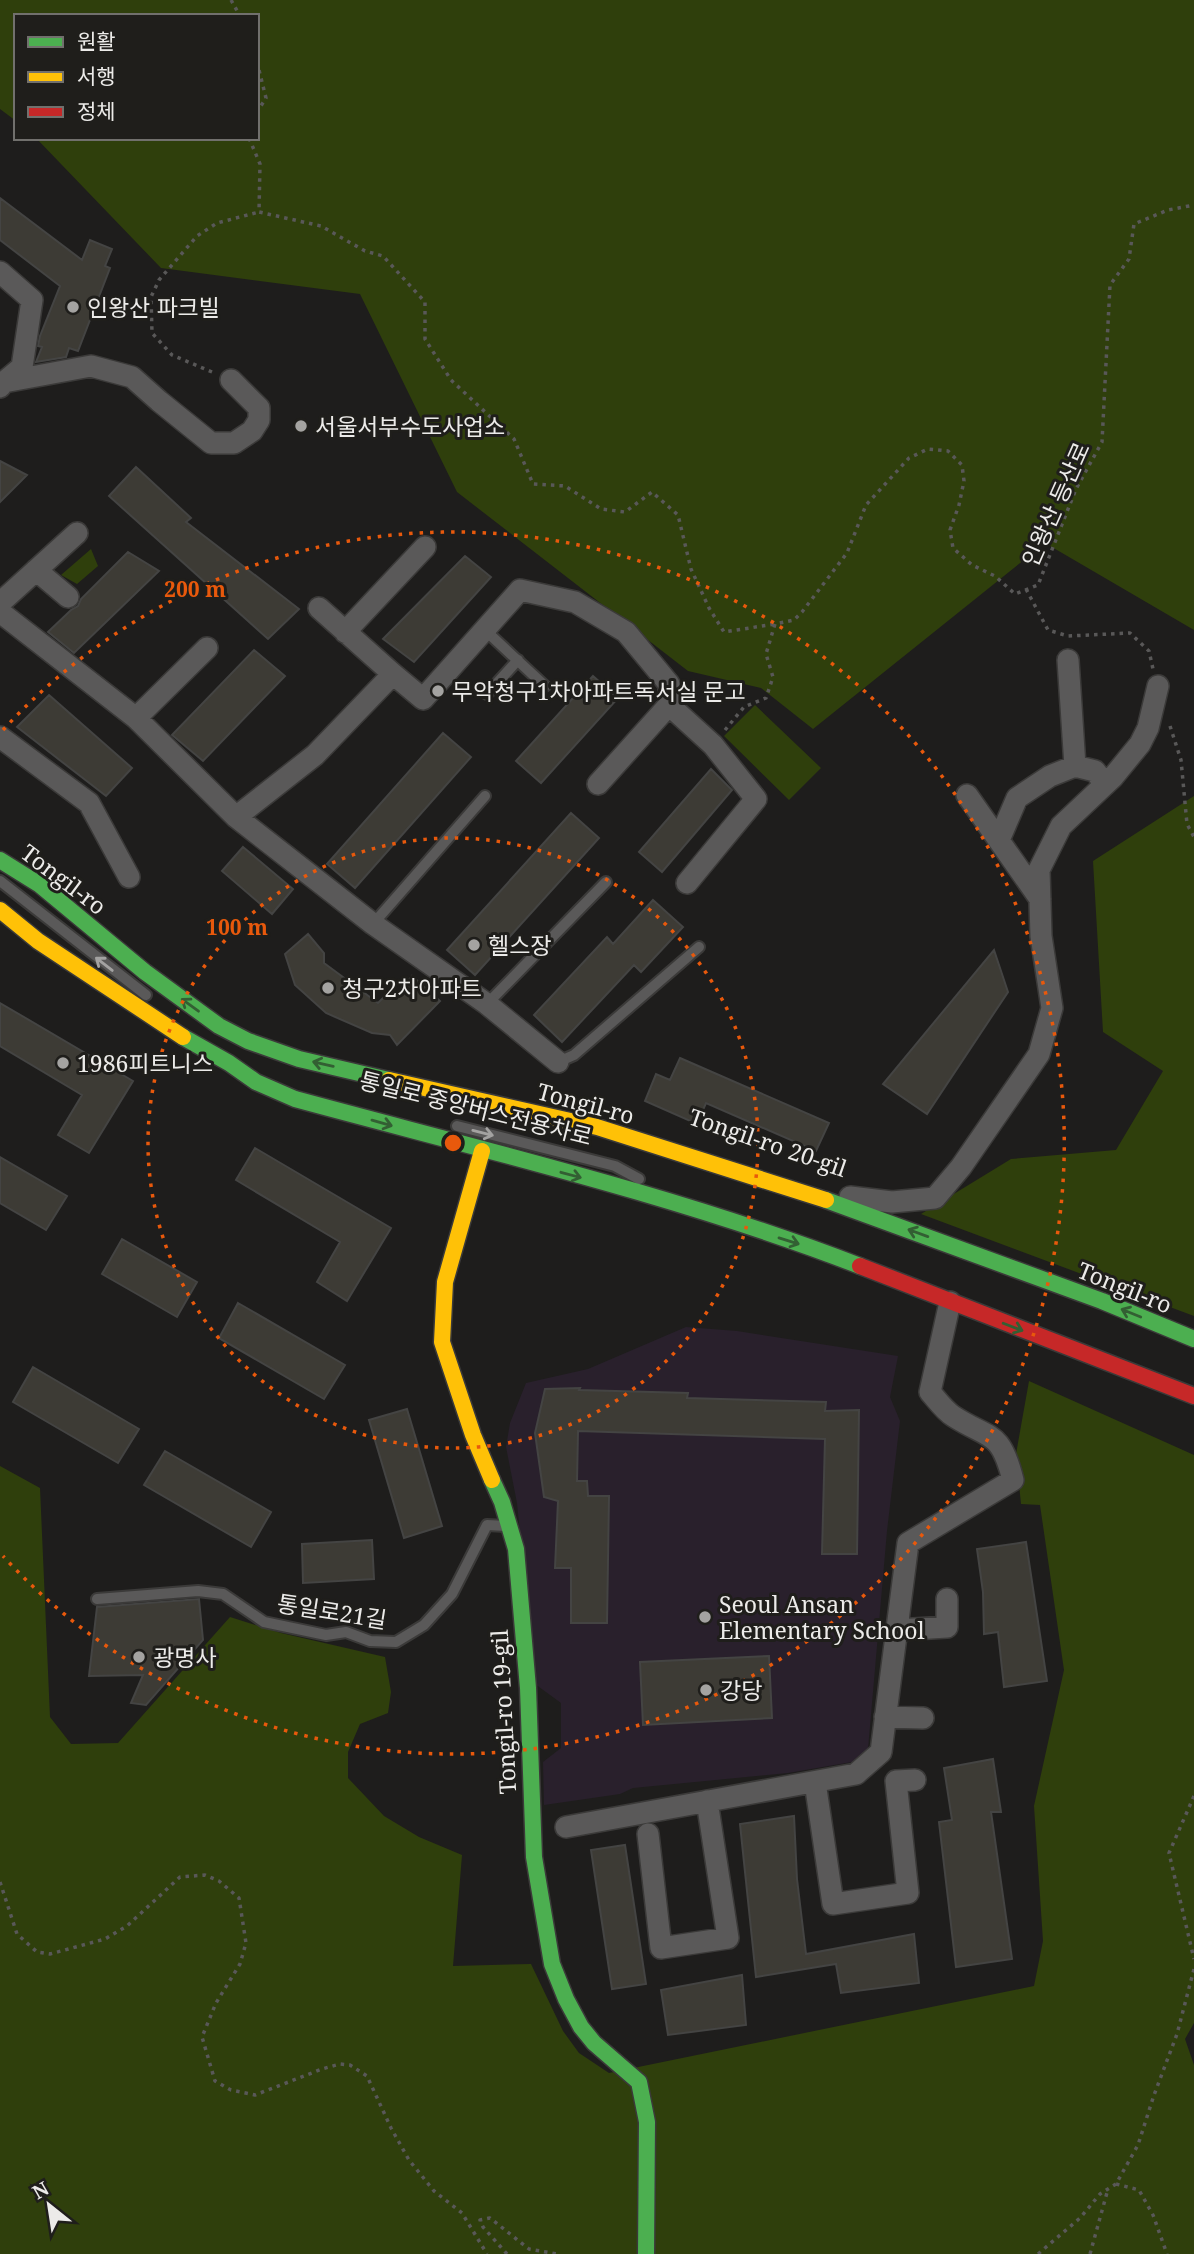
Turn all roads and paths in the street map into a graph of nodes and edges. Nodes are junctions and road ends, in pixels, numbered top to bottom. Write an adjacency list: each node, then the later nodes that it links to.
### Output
1 (259, 70): 2 (path)
2 (259, 108)
3 (250, 140): 5 (path)
4 (1194, 205): 12 (path, 인왕산 등산로)
5 (259, 212): 7 (path); 17 (path)
6 (0, 272): 8 (street)
7 (232, 380): 8 (street)
8 (2, 384)
9 (77, 533): 11 (street)
10 (425, 547): 19 (street)
11 (36, 570): 13 (street); 14 (street)
12 (1026, 589): 17 (path, 인왕산 등산로); 25 (path)
13 (68, 597)
14 (0, 603)
15 (319, 608): 19 (street)
16 (0, 612): 28 (street)
17 (775, 624): 31 (path)
18 (485, 630): 21 (lane); 23 (street); 27 (street)
19 (345, 632): 23 (street)
20 (206, 648): 28 (street)
21 (518, 660): 24 (lane); 26 (lane)
22 (1068, 660): 32 (street)
23 (393, 674): 37 (street)
24 (545, 686)
25 (1158, 686): 34 (street, Tongil-ro 20-gil)
26 (486, 694)
27 (669, 705): 31 (street); 33 (street)
28 (136, 718): 37 (street)
29 (1169, 723): 38 (path)
30 (0, 737): 41 (street)
31 (713, 745): 44 (street)
32 (1075, 766): 34 (street); 39 (street)
33 (598, 784)
34 (1105, 784): 45 (street, Tongil-ro 20-gil)
35 (967, 795): 39 (street)
36 (485, 796): 47 (lane)
37 (236, 817): 47 (street)
38 (1194, 836)
39 (999, 841): 45 (street)
40 (0, 860): 52 (main road, Tongil-ro, one-way to 40)
41 (129, 877)
42 (0, 881): 49 (lane, one-way to 42)
43 (606, 882): 50 (lane)
44 (687, 883)
45 (1040, 899): 57 (street, Tongil-ro 20-gil)
46 (0, 910): 54 (main road)
47 (373, 924): 50 (street)
48 (699, 947): 53 (lane)
49 (158, 1003)
50 (487, 1004): 53 (street)
51 (209, 1037): 52 (lane)
52 (248, 1041): 54 (main road); 57 (main road, Tongil-ro, one-way to 52)
53 (558, 1062)
54 (229, 1063): 55 (lane); 58 (main road, one-way to 58)
55 (268, 1074)
56 (452, 1125): 59 (lane, 통일로 중앙버스전용차로, one-way to 59)
57 (636, 1139): 61 (main road, Tongil-ro, one-way to 57)
58 (482, 1151): 59 (main road, one-way to 59); 63 (main road, Tongil-ro 19-gil)
59 (704, 1215): 60 (main road, one-way to 60)
60 (950, 1301): 62 (main road, one-way to 62); 66 (street)
61 (1194, 1339)
62 (1194, 1396)
63 (509, 1526): 64 (lane, 통일로21길); 83 (main road, Tongil-ro 19-gil)
64 (97, 1599)
65 (947, 1599): 66 (street)
66 (897, 1630): 67 (street)
67 (885, 1717): 68 (street); 70 (street)
68 (923, 1718)
69 (915, 1780): 70 (street)
70 (815, 1782): 72 (street)
71 (1194, 1796): 76 (path)
72 (707, 1801): 73 (street); 74 (street)
73 (566, 1826)
74 (648, 1834)
75 (0, 1882): 80 (path)
76 (1194, 1959)
77 (1194, 1969): 78 (path)
78 (1116, 2184): 79 (path); 86 (path)
79 (1108, 2189): 84 (path); 85 (path)
80 (487, 2254)
81 (507, 2254): 82 (path)
82 (557, 2254)
83 (646, 2254)
84 (1038, 2254)
85 (1090, 2254)
86 (1167, 2254)

